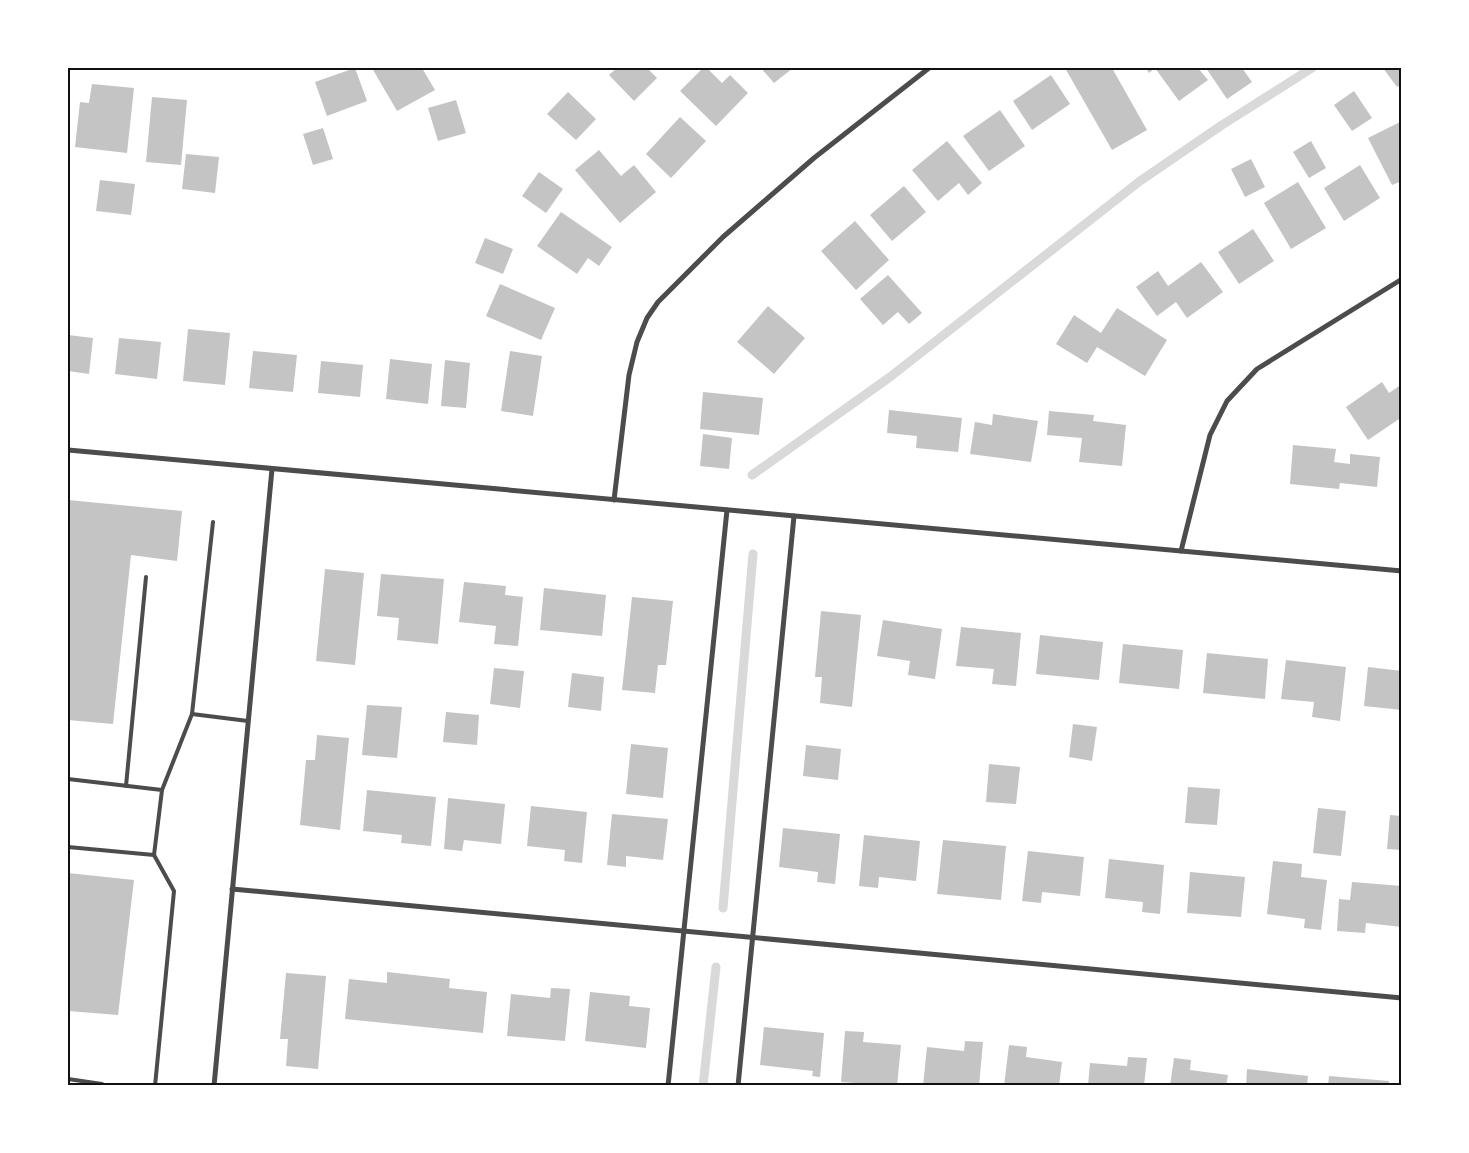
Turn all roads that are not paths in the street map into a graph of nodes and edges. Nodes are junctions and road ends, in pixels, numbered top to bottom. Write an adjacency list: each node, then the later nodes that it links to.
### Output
1 (929, 68): 5 (street)
2 (1402, 279): 9 (street)
3 (68, 450): 4 (street)
4 (272, 469): 5 (street); 13 (street)
5 (614, 500): 6 (street)
6 (727, 510): 7 (street); 20 (street)
7 (794, 516): 9 (street); 21 (street)
8 (213, 522): 12 (lane)
9 (1181, 551): 10 (street)
10 (1402, 572)
11 (146, 577): 15 (lane)
12 (192, 714): 13 (lane); 16 (lane)
13 (248, 721): 19 (street)
14 (68, 779): 15 (lane)
15 (126, 786): 16 (lane)
16 (162, 790): 18 (lane)
17 (68, 847): 18 (lane)
18 (154, 855): 25 (lane)
19 (232, 889): 20 (street); 26 (street)
20 (682, 931): 21 (street); 27 (street)
21 (751, 938): 22 (street); 28 (street)
22 (1402, 998)
23 (68, 1079): 24 (lane)
24 (102, 1084)
25 (155, 1086)
26 (214, 1086)
27 (668, 1086)
28 (738, 1086)

